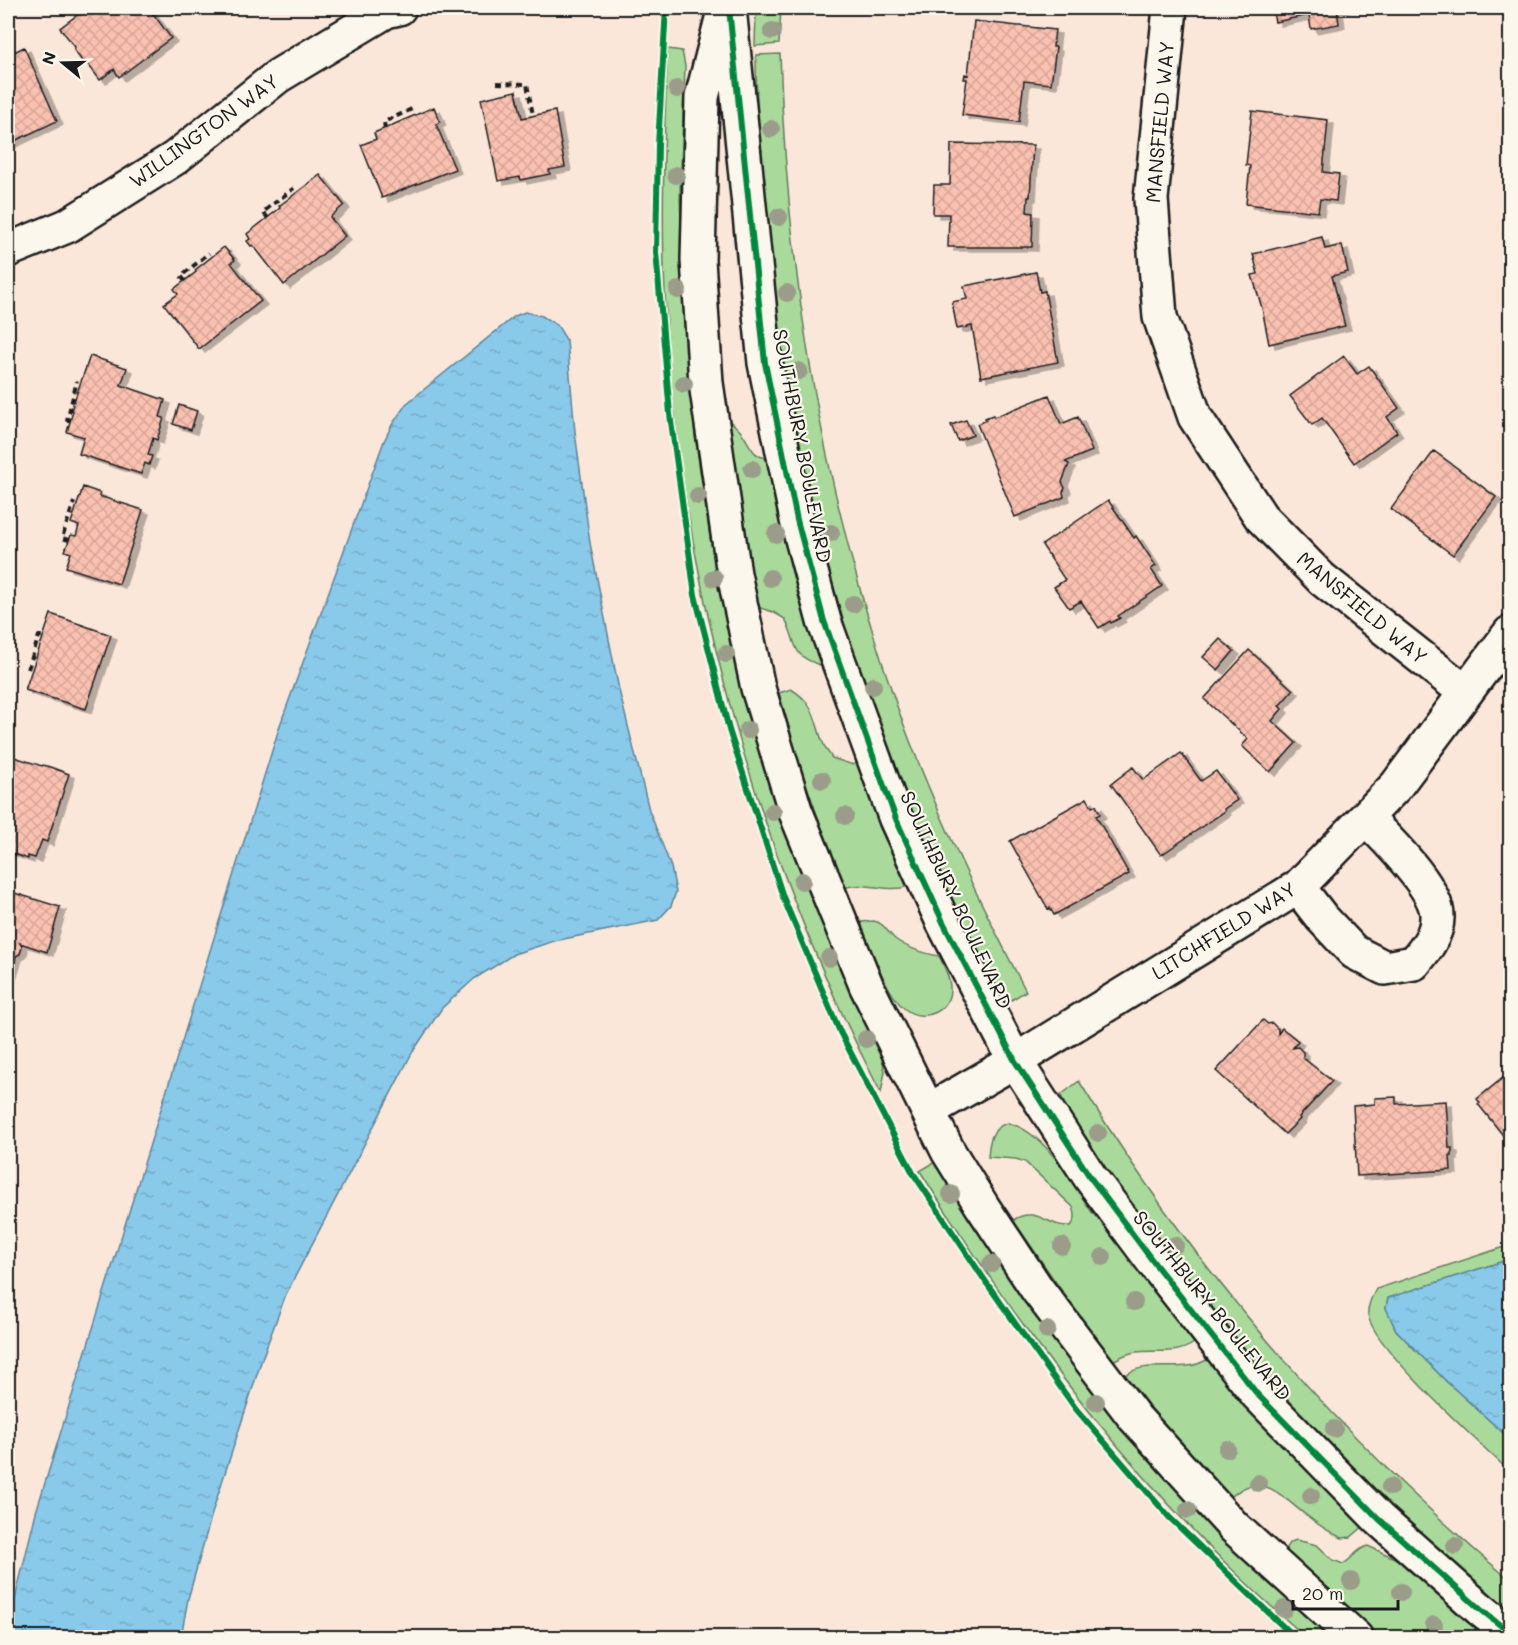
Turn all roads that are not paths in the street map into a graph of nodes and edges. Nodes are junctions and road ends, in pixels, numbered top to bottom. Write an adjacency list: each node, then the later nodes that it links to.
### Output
1 (727, 8): 9 (street, SOUTHBURY BOULEVARD); 10 (street, SOUTHBURY BOULEVARD)
2 (1170, 8): 6 (street, MANSFIELD WAY)
3 (390, 9): 4 (street, WILLINGTON WAY)
4 (8, 249)
5 (1510, 633): 6 (street, LITCHFIELD WAY)
6 (1465, 692): 7 (street, LITCHFIELD WAY)
7 (1366, 818): 8 (street, LITCHFIELD WAY); 8 (street)
8 (1298, 887): 9 (street, LITCHFIELD WAY)
9 (1015, 1061): 10 (street, LITCHFIELD WAY); 11 (street, SOUTHBURY BOULEVARD)
10 (928, 1111): 12 (street, SOUTHBURY BOULEVARD)
11 (1510, 1633)
12 (1356, 1638)

